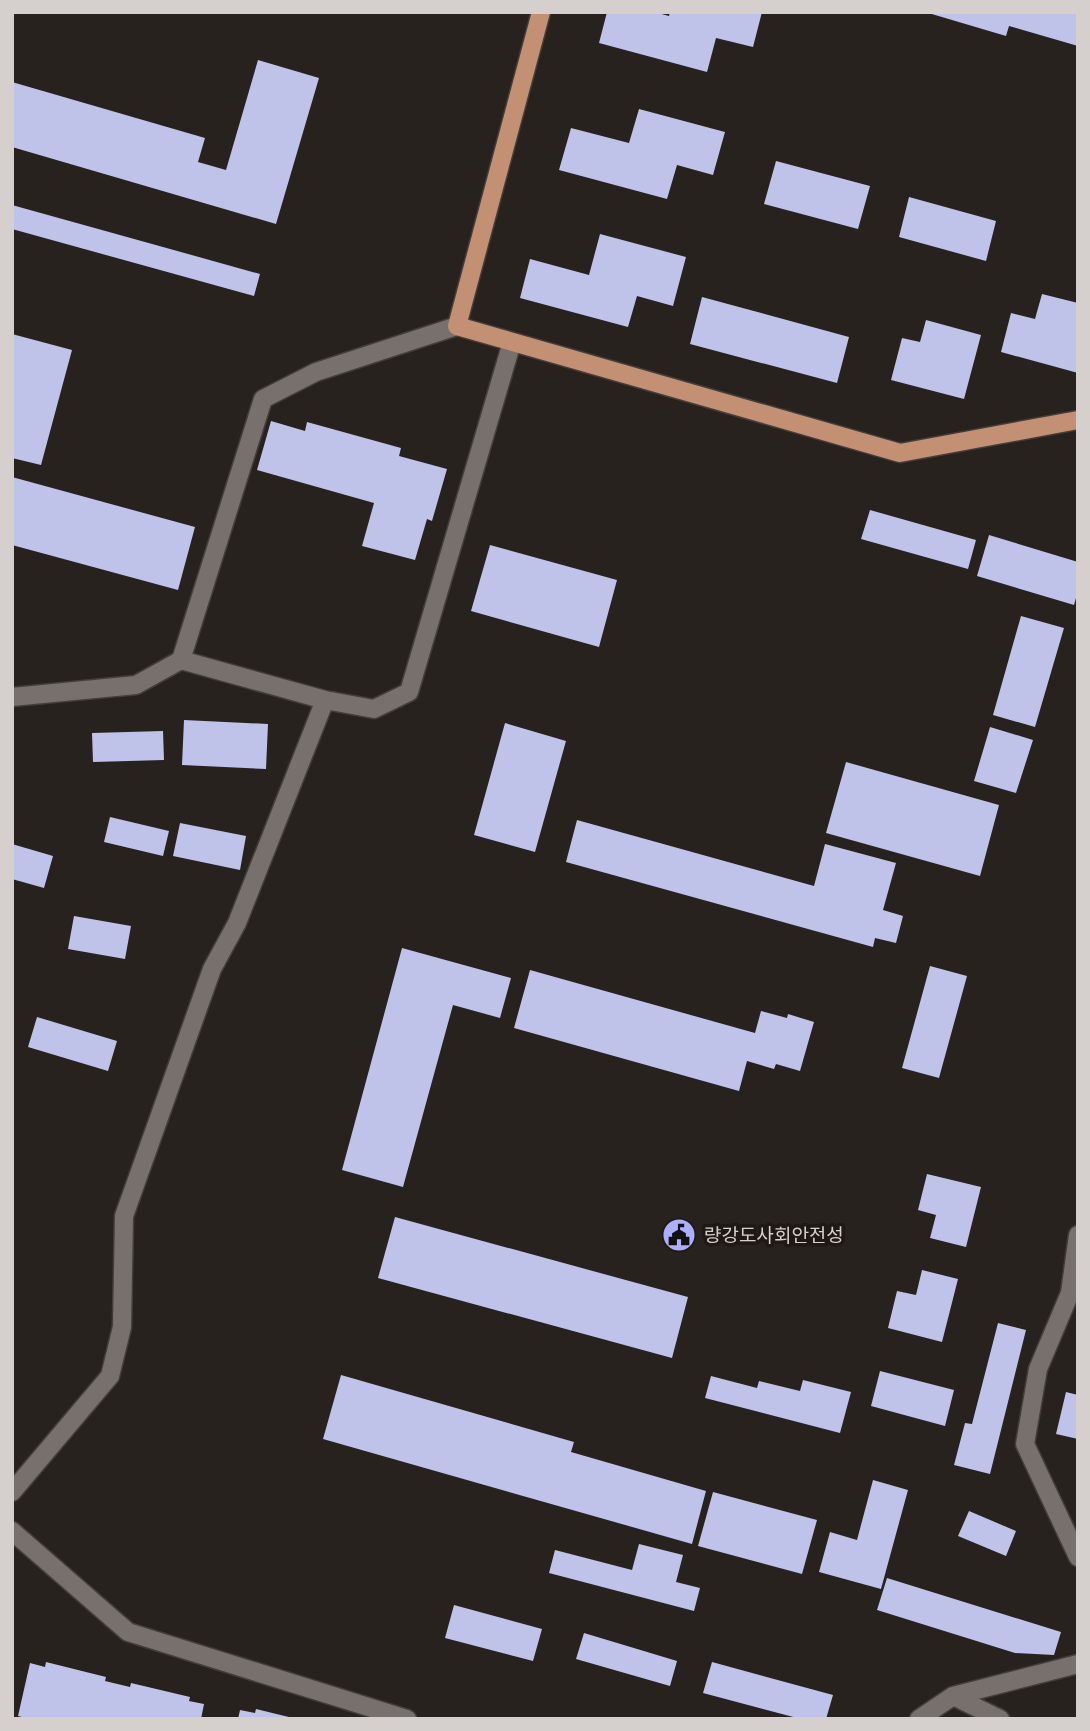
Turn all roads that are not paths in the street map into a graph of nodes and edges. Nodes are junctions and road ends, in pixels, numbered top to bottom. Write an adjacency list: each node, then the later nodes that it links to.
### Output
1 (541, 12): 2 (main road)
2 (457, 326): 3 (main road); 5 (street)
3 (512, 342): 4 (main road); 7 (street)
4 (1078, 420)
5 (181, 660): 6 (street); 7 (street)
6 (12, 697)
7 (325, 700): 10 (street)
8 (1078, 1235): 9 (street)
9 (1074, 1293): 12 (street)
10 (12, 1492)
11 (12, 1531): 15 (street)
12 (1078, 1557)
13 (1078, 1664): 14 (street)
14 (953, 1696): 16 (street); 17 (street)
15 (407, 1719)
16 (919, 1719)
17 (1000, 1719)

